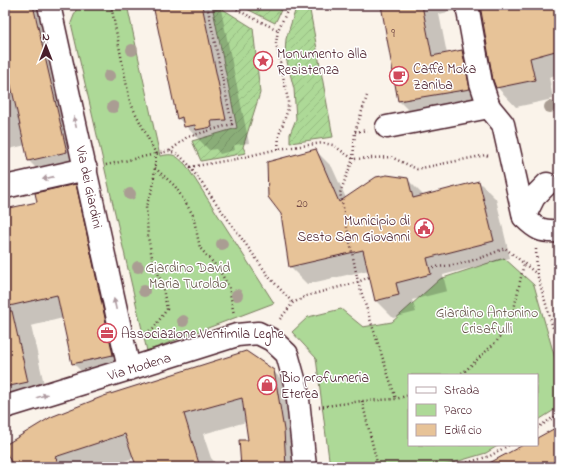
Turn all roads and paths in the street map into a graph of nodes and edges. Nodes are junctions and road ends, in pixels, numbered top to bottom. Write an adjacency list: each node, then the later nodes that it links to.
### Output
1 (49, 5): 18 (street, Via dei Giardini, one-way to 1)
2 (111, 5): 13 (path)
3 (207, 5): 12 (path)
4 (230, 5): 7 (path)
5 (290, 5): 7 (path)
6 (467, 5): 9 (street)
7 (278, 30): 11 (path)
8 (367, 96): 15 (path)
9 (489, 107): 10 (street); 14 (street)
10 (387, 127)
11 (278, 148): 15 (path); 16 (path)
12 (169, 151): 13 (path); 16 (path)
13 (156, 154): 17 (path); 18 (path)
14 (510, 158): 15 (path); 19 (street); 21 (street)
15 (353, 159): 27 (path)
16 (190, 167): 28 (path)
17 (155, 168): 29 (path); 31 (path)
18 (86, 169): 20 (street, one-way to 20); 31 (street, Via dei Giardini, one-way to 18)
19 (553, 184): 21 (street)
20 (5, 188)
21 (529, 223): 22 (street); 25 (path)
22 (559, 230)
23 (524, 263): 24 (path); 25 (path); 34 (path)
24 (429, 267)
25 (537, 274): 32 (path)
26 (369, 277): 27 (path)
27 (358, 282): 28 (path); 36 (path)
28 (293, 303): 30 (path)
29 (237, 335): 30 (street, Via Modena); 33 (street, Via Modena)
30 (272, 340): 39 (street)
31 (124, 343): 33 (street, Via dei Giardini)
32 (559, 348)
33 (129, 369): 38 (street, Via Modena, one-way to 33)
34 (460, 374)
35 (408, 395): 36 (path)
36 (396, 399): 37 (path)
37 (362, 401): 39 (path); 44 (path)
38 (5, 407)
39 (299, 409): 43 (street)
40 (559, 414): 41 (path)
41 (538, 427)
42 (507, 446): 45 (path)
43 (305, 467)
44 (378, 467)
45 (452, 467)

